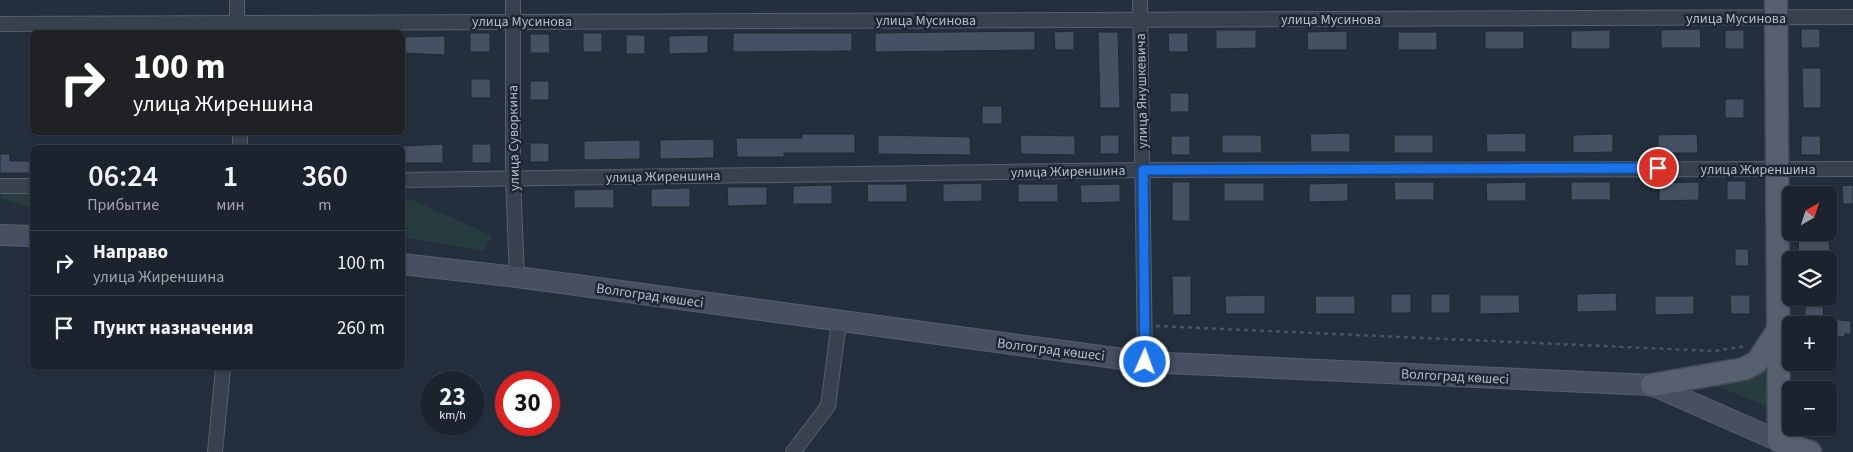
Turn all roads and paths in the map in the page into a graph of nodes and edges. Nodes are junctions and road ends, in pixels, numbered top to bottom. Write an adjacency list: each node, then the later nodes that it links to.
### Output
1 (237, 0): 9 (street)
2 (513, 0): 7 (street, улица Суворкина)
3 (1140, 0): 6 (street, улица Янушкевича)
4 (1776, 9): 5 (street, улица Мусинова); 6 (street, улица Мусинова); 10 (main road)
5 (1853, 17)
6 (1140, 19): 7 (street, улица Мусинова); 12 (street, улица Янушкевича)
7 (513, 21): 9 (street, улица Мусинова); 13 (street, улица Суворкина)
8 (0, 24): 9 (street, улица Мусинова)
9 (237, 28)
10 (1777, 168): 11 (street, улица Жиреншина); 12 (street, улица Жиреншина); 23 (main road)
11 (1853, 169)
12 (1143, 170): 13 (street, улица Жиреншина); 22 (street, улица Янушкевича)
13 (513, 177): 14 (street, улица Жиреншина); 20 (street, улица Суворкина)
14 (405, 180)
15 (0, 186): 16 (street)
16 (30, 186)
17 (0, 235): 18 (main road)
18 (30, 236)
19 (405, 264): 20 (main road, Волгоград көшесі)
20 (516, 277): 21 (main road, Волгоград көшесі)
21 (839, 322): 24 (main road, Волгоград көшесі); 29 (street)
22 (1146, 325): 23 (path); 24 (street, улица Янушкевича)
23 (1774, 335): 26 (main road); 27 (main road)
24 (1145, 362): 26 (main road, Волгоград көшесі)
25 (223, 370): 28 (street)
26 (1652, 385): 27 (main road, Волгоград көшесі)
27 (1779, 441): 30 (main road, Волгоград көшесі)
28 (216, 452)
29 (793, 452)
30 (1810, 452)

